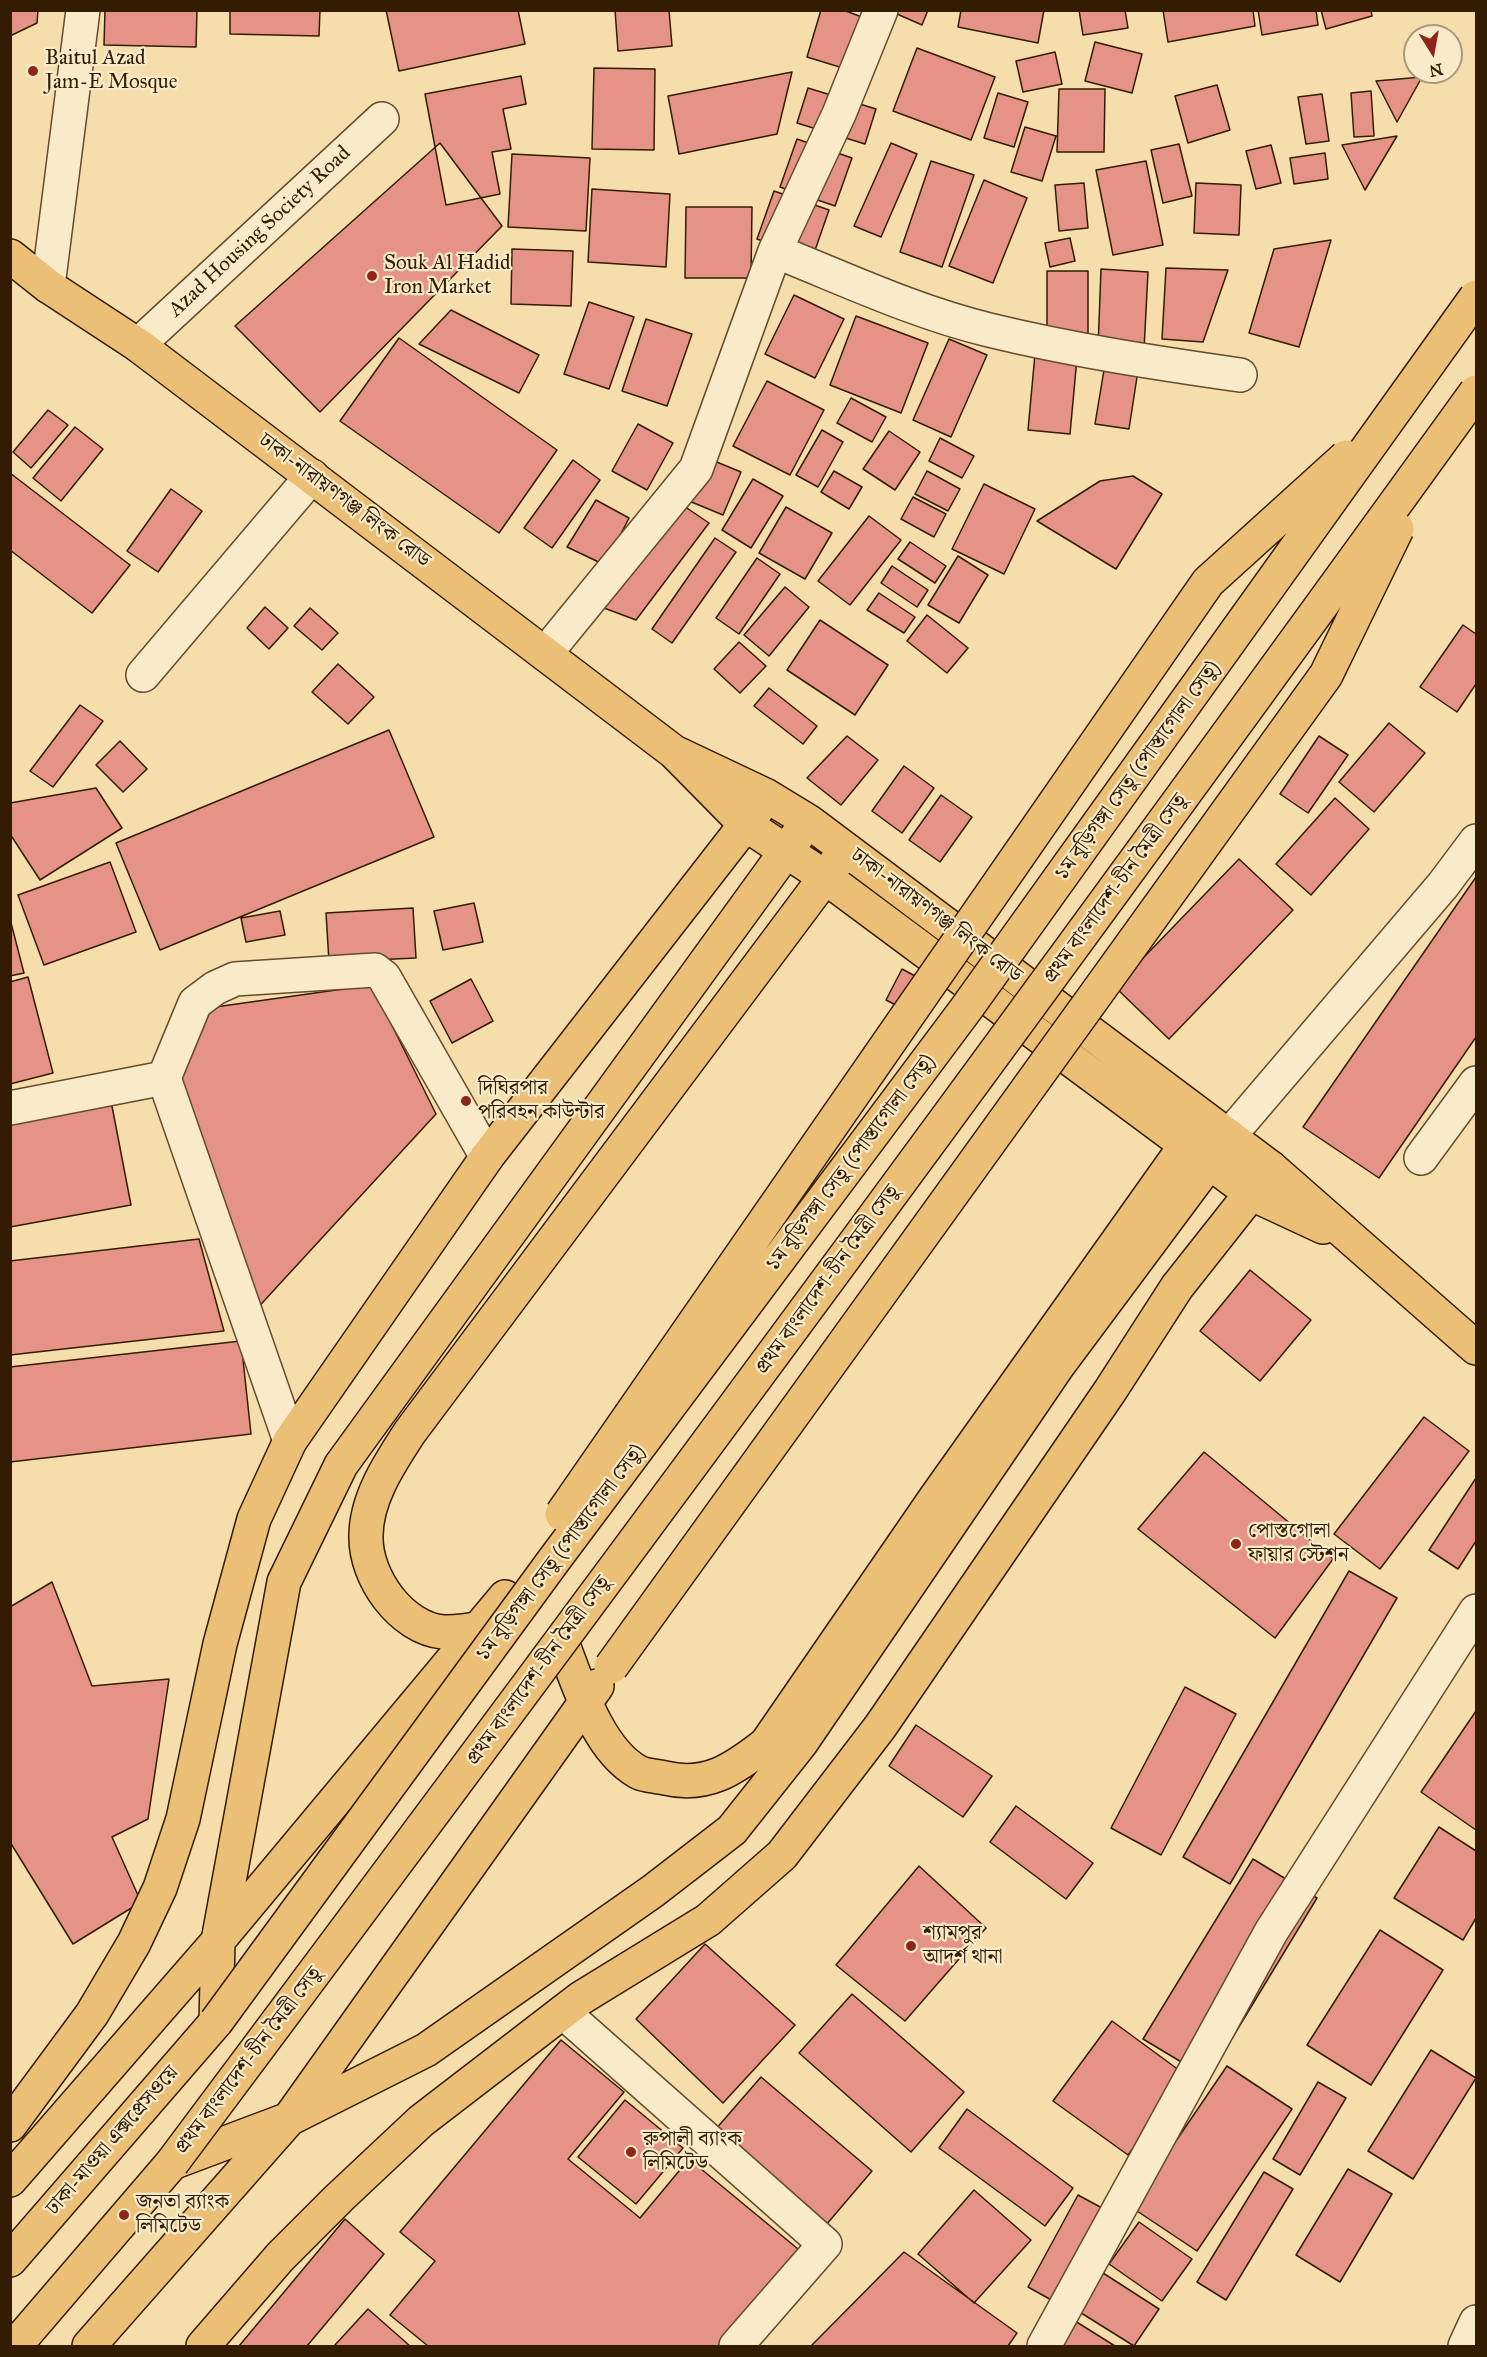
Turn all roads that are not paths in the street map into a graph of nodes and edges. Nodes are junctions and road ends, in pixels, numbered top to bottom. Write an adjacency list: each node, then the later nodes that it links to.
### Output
1 (83, 10): 6 (street)
2 (880, 10): 4 (street)
3 (382, 119): 8 (street, Azad Housing Society Road)
4 (775, 251): 9 (street); 14 (street)
5 (10, 256): 6 (main road, ঢাকা-নারায়ণগঞ্জ লিংক রোড)
6 (48, 286): 8 (main road, ঢাকা-নারায়ণগঞ্জ লিংক রোড)
7 (1476, 297): 11 (main road, ১ম বুড়িগঙ্গা সেতু (পোস্তাগোলা সেতু), bridge)
8 (138, 345): 13 (main road, ঢাকা-নারায়ণগঞ্জ লিংক রোড)
9 (1240, 375)
10 (1476, 392): 12 (main road, প্রথম বাংলাদেশ-চীন মৈত্রী সেতু, bridge)
11 (1393, 414): 36 (main road, ১ম বুড়িগঙ্গা সেতু (পোস্তাগোলা সেতু), bridge); 36 (main road, bridge)
12 (1437, 446): 39 (main road, প্রথম বাংলাদেশ-চীন মৈত্রী সেতু, bridge); 40 (main road, bridge)
13 (312, 477): 14 (main road, ঢাকা-নারায়ণগঞ্জ লিংক রোড); 15 (street)
14 (545, 654): 16 (main road, ঢাকা-নারায়ণগঞ্জ লিংক রোড)
15 (143, 675)
16 (674, 753): 17 (main road, ঢাকা-নারায়ণগঞ্জ লিংক রোড); 19 (main road, ঢাকা-নারায়ণগঞ্জ লিংক রোড)
17 (767, 796): 18 (main road, ঢাকা-নারায়ণগঞ্জ লিংক রোড); 19 (main road)
18 (808, 821): 21 (main road, ঢাকা-নারায়ণগঞ্জ লিংক রোড); 22 (main road)
19 (745, 824): 22 (main road, ঢাকা-নারায়ণগঞ্জ লিংক রোড); 29 (main road)
20 (1476, 841): 27 (street)
21 (846, 848): 23 (main road); 27 (main road, ঢাকা-নারায়ণগঞ্জ লিংক রোড)
22 (786, 852): 23 (main road, ঢাকা-নারায়ণগঞ্জ লিংক রোড); 41 (main road)
23 (825, 877): 28 (main road, ঢাকা-নারায়ণগঞ্জ লিংক রোড); 38 (main road)
24 (164, 1078): 26 (street); 29 (street); 35 (street)
25 (1476, 1083): 30 (street)
26 (10, 1108)
27 (1217, 1127): 28 (main road); 31 (main road, ঢাকা-নারায়ণগঞ্জ লিংক রোড)
28 (1197, 1153): 32 (main road, ঢাকা-নারায়ণগঞ্জ লিংক রোড); 40 (main road); 44 (main road)
29 (487, 1156): 35 (main road)
30 (1420, 1158)
31 (1271, 1168): 32 (main road); 33 (main road, ঢাকা-নারায়ণগঞ্জ লিংক রোড)
32 (1252, 1194): 33 (main road, ঢাকা-নারায়ণগঞ্জ লিংক রোড); 42 (main road)
33 (1357, 1243): 34 (main road, ঢাকা-নারায়ণগঞ্জ লিংক রোড)
34 (1476, 1348)
35 (290, 1441): 45 (main road)
36 (508, 1608): 38 (main road); 43 (main road, ১ম বুড়িগঙ্গা সেতু (পোস্তাগোলা সেতু), bridge)
37 (1476, 1611): 54 (street)
38 (475, 1630): 41 (main road)
39 (562, 1642): 40 (main road); 46 (main road, প্রথম বাংলাদেশ-চীন মৈত্রী সেতু, bridge)
40 (585, 1702): 44 (main road)
41 (218, 1941): 43 (main road); 47 (main road)
42 (563, 2012): 52 (main road); 53 (street)
43 (216, 2022): 48 (main road, ঢাকা-মাওয়া এক্সপ্রেসওয়ে)
44 (289, 2120): 46 (main road); 51 (main road)
45 (10, 2125)
46 (172, 2163): 50 (main road)
47 (10, 2180)
48 (10, 2260)
49 (1476, 2322): 55 (street)
50 (15, 2346)
51 (89, 2346)
52 (203, 2346)
53 (735, 2346)
54 (1044, 2346)
55 (1465, 2346)

